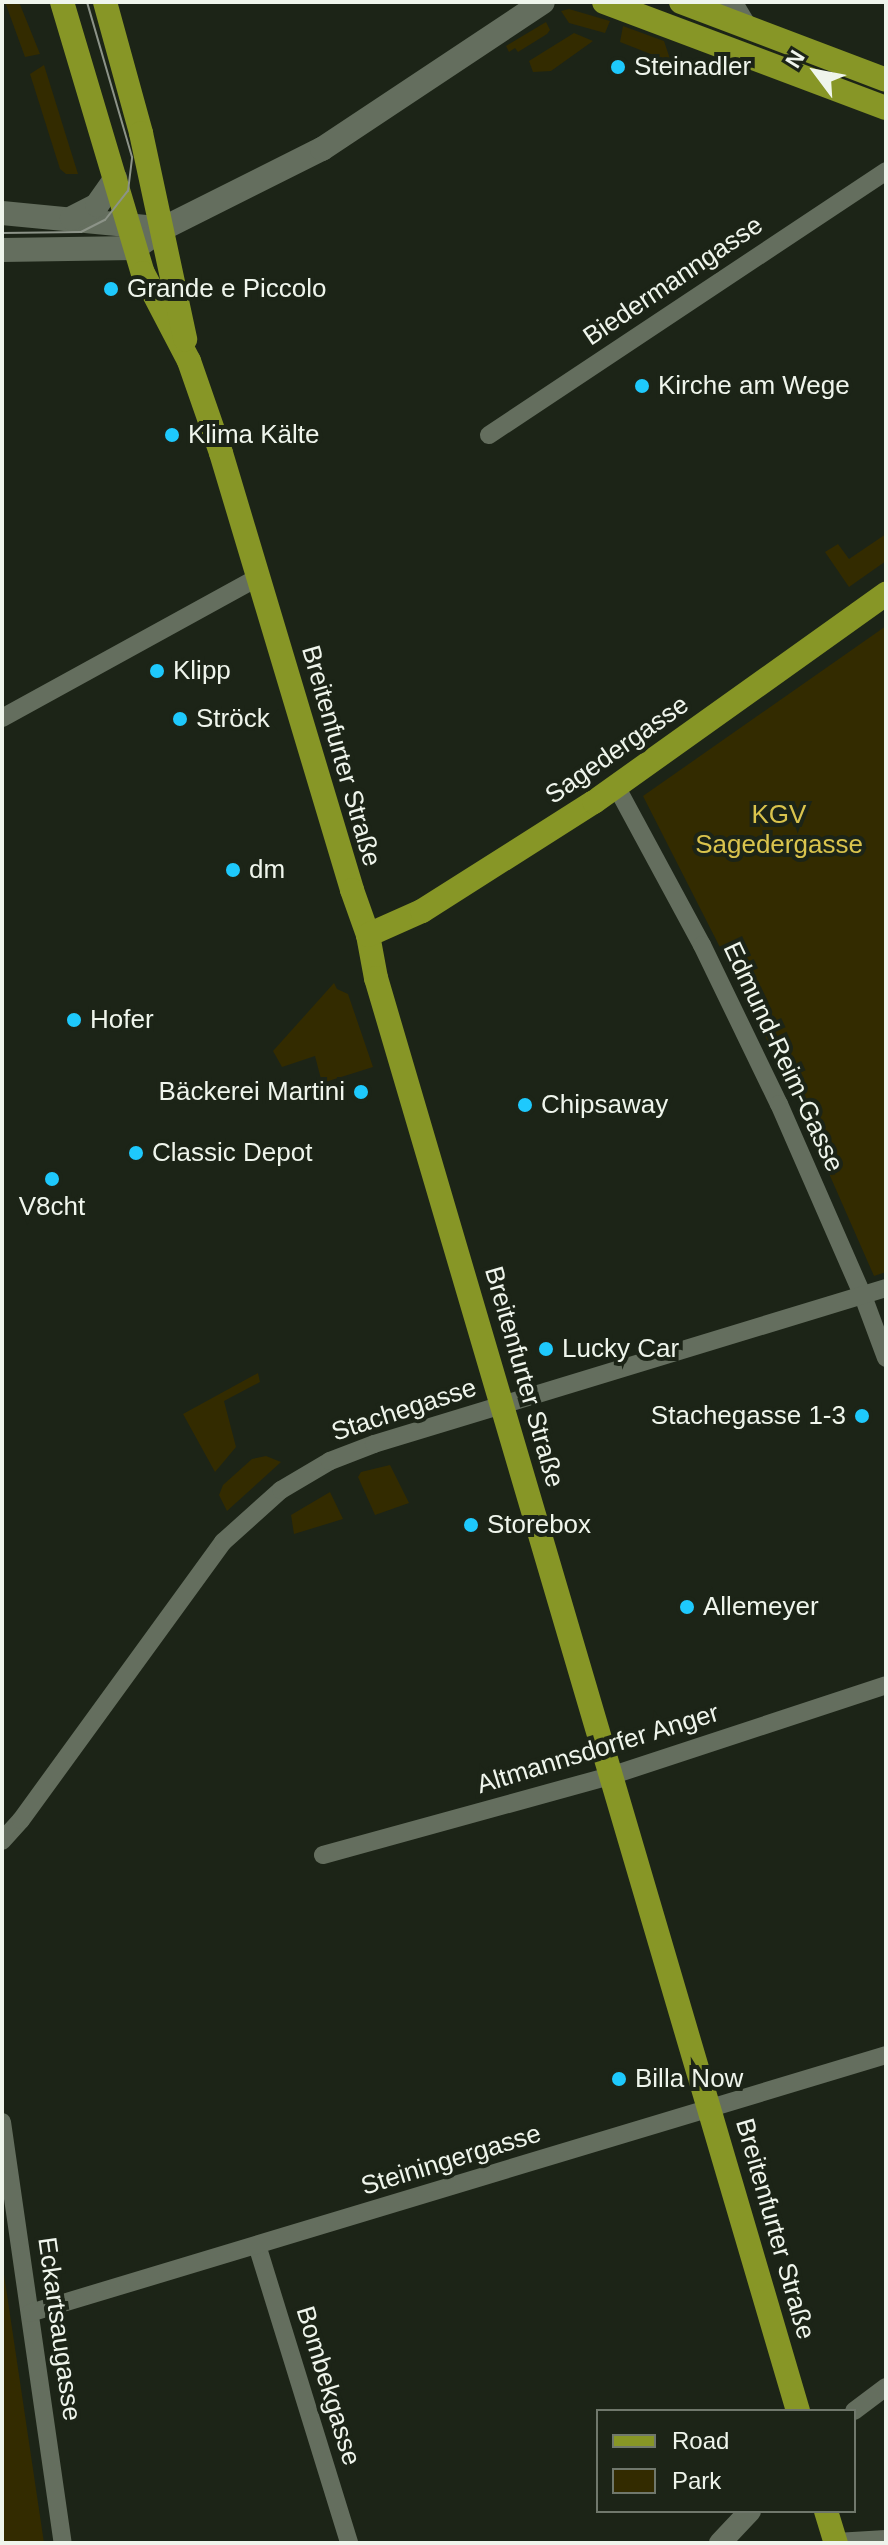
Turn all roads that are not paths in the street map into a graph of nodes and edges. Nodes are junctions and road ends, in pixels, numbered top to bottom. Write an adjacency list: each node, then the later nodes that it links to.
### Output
1 (62, 2): 11 (main road, Breitenfurter Straße)
2 (105, 2): 15 (main road, Breitenfurter Straße)
3 (543, 2): 15 (main road)
4 (604, 2): 9 (main road)
5 (681, 2): 7 (main road)
6 (721, 2): 7 (street)
7 (749, 28): 8 (main road)
8 (886, 80)
9 (886, 108)
10 (886, 171): 19 (street, Biedermanngasse)
11 (115, 179): 13 (main road); 14 (main road, Breitenfurter Straße)
12 (2, 213): 13 (main road)
13 (72, 218): 14 (main road)
14 (128, 223): 15 (main road); 16 (main road, Breitenfurter Straße)
15 (162, 229): 16 (main road); 18 (main road, Breitenfurter Straße)
16 (135, 248): 17 (main road); 18 (main road, Breitenfurter Straße)
17 (2, 250)
18 (189, 361): 20 (main road, Breitenfurter Straße)
19 (489, 435)
20 (259, 577): 22 (street); 24 (main road, Breitenfurter Straße)
21 (886, 594): 23 (main road, Sagedergasse)
22 (2, 718)
23 (616, 786): 24 (main road, Sagedergasse); 26 (street, Edmund-Reim-Gasse)
24 (368, 935): 28 (main road, Breitenfurter Straße)
25 (886, 1288): 26 (street, Stachegasse)
26 (863, 1296): 27 (street, Edmund-Reim-Gasse); 28 (street, Stachegasse)
27 (886, 1358)
28 (503, 1404): 30 (main road, Breitenfurter Straße); 31 (street, Stachegasse)
29 (886, 1685): 30 (street, Altmannsdorfer Anger)
30 (613, 1775): 32 (street, Altmannsdorfer Anger); 34 (main road, Breitenfurter Straße)
31 (2, 1841)
32 (323, 1855)
33 (886, 2055): 34 (street, Steiningergasse)
34 (711, 2110): 36 (street, Steiningergasse); 39 (main road, Breitenfurter Straße)
35 (2, 2122): 37 (street, Eckartsaugasse)
36 (257, 2245): 37 (street, Steiningergasse); 46 (street, Bombekgasse)
37 (30, 2313): 45 (street, Eckartsaugasse)
38 (886, 2387): 40 (street)
39 (797, 2409)
40 (856, 2410)
41 (748, 2513): 47 (street)
42 (827, 2513): 44 (main road)
43 (886, 2539): 44 (street)
44 (836, 2542)
45 (63, 2543)
46 (349, 2543)
47 (720, 2543)

